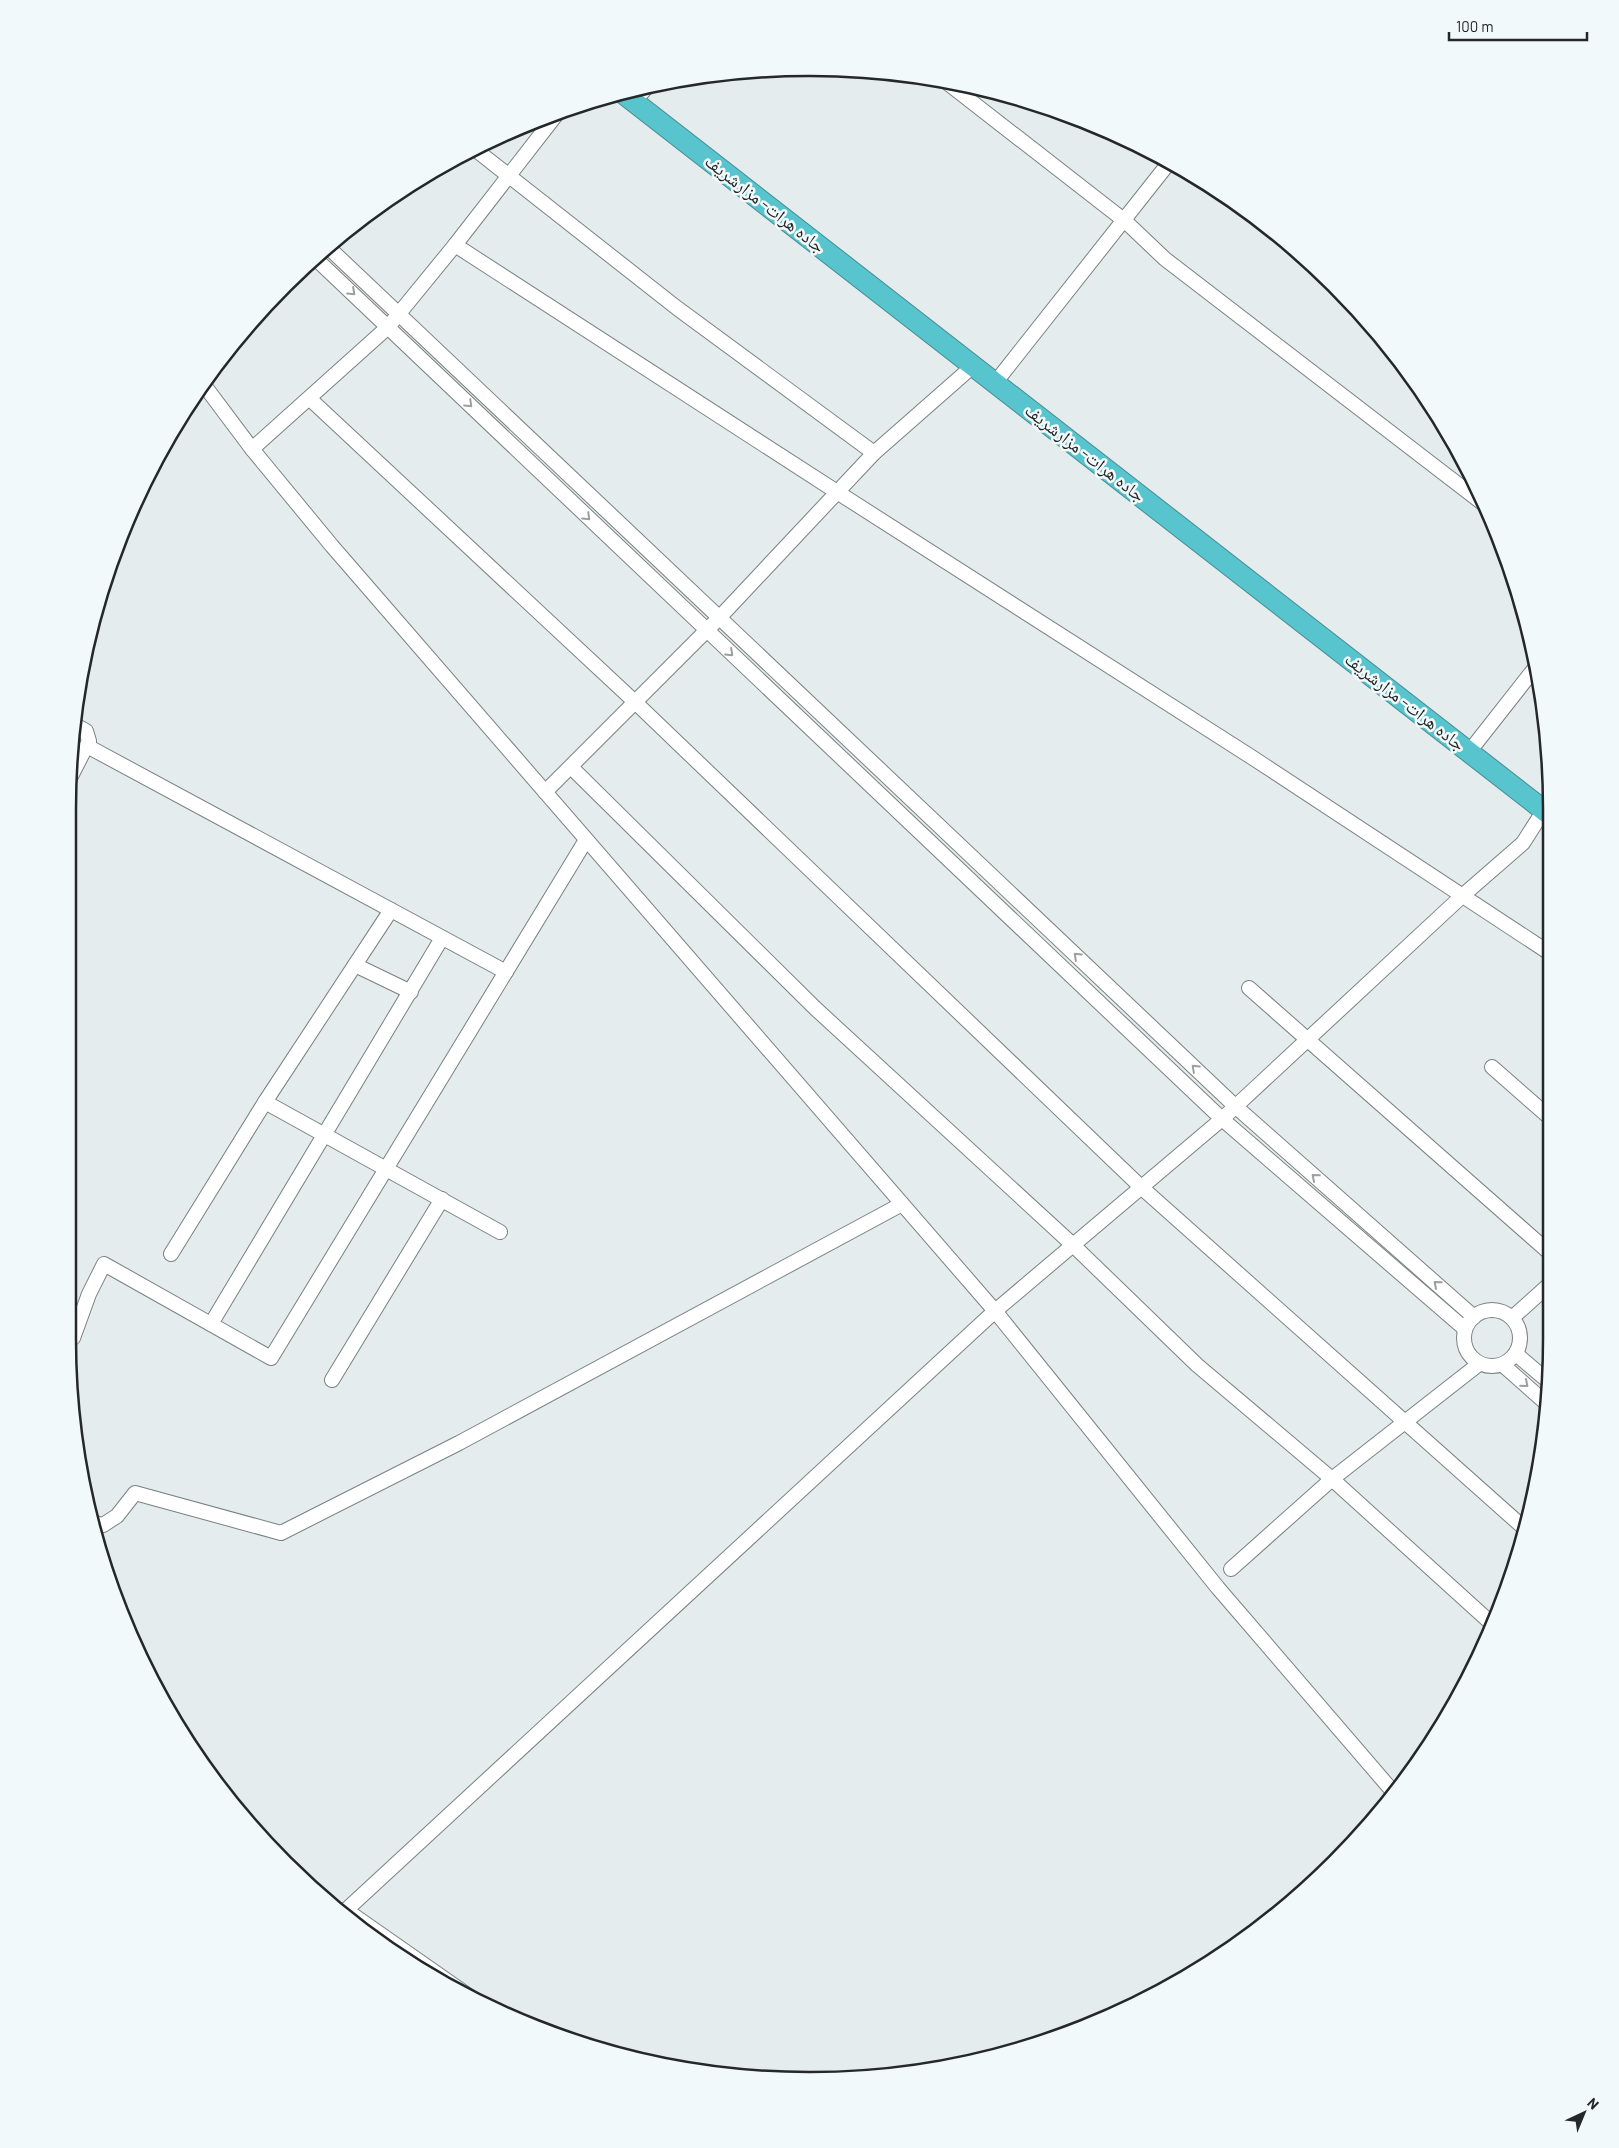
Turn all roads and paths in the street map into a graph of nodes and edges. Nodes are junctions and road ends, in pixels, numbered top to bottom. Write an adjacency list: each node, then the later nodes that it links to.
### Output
1 (958, 91): 7 (street)
2 (637, 97): 13 (highway, جاده هرات- مزارشریف)
3 (549, 125): 6 (street)
4 (481, 154): 6 (street)
5 (1165, 168): 7 (street)
6 (509, 176): 8 (street); 18 (street)
7 (1124, 221): 14 (street); 20 (street)
8 (455, 245): 11 (street); 19 (street)
9 (333, 252): 11 (street)
10 (320, 263): 12 (street, one-way to 12)
11 (398, 314): 12 (street); 21 (street)
12 (388, 326): 16 (street); 22 (street, one-way to 22)
13 (972, 366): 14 (highway, جاده هرات- مزارشریف); 18 (street)
14 (995, 383): 27 (highway, جاده هرات- مزارشریف)
15 (208, 391): 17 (street)
16 (310, 398): 17 (street); 24 (street)
17 (252, 449): 30 (street)
18 (874, 454): 19 (street)
19 (836, 492): 21 (street); 34 (street)
20 (1471, 494)
21 (720, 617): 22 (street); 45 (street, one-way to 21)
22 (706, 630): 24 (street); 47 (street, one-way to 47)
23 (1530, 674): 27 (street)
24 (635, 702): 29 (street); 50 (street)
25 (81, 729): 26 (street)
26 (87, 746): 28 (street); 35 (street)
27 (1469, 752): 31 (highway, جاده هرات- مزارشریف)
28 (78, 763)
29 (571, 767): 30 (street); 54 (street)
30 (545, 792): 33 (street)
31 (1543, 809)
32 (1543, 814): 34 (street)
33 (586, 840): 39 (street); 52 (street)
34 (1461, 897): 37 (street); 42 (street)
35 (391, 910): 36 (street); 38 (street)
36 (442, 938): 39 (street); 41 (street)
37 (1543, 949)
38 (355, 965): 41 (street); 44 (street)
39 (506, 972): 49 (street)
40 (1249, 988): 42 (street)
41 (411, 992): 48 (street)
42 (1307, 1041): 45 (street); 55 (street)
43 (1492, 1067): 46 (street)
44 (265, 1102): 48 (street); 56 (street)
45 (1235, 1106): 47 (street); 59 (street, one-way to 45)
46 (1543, 1112)
47 (1222, 1119): 50 (street); 62 (street)
48 (325, 1135): 49 (street); 61 (street)
49 (386, 1168): 51 (street); 61 (street)
50 (1141, 1187): 54 (street); 70 (street)
51 (442, 1199): 53 (street); 68 (street)
52 (902, 1204): 58 (street); 72 (street)
53 (500, 1232)
54 (1073, 1245): 58 (street); 71 (street)
55 (1543, 1247)
56 (171, 1254)
57 (1543, 1290): 60 (street)
58 (995, 1311): 76 (street); 77 (street)
59 (1474, 1317): 60 (street); 62 (street)
60 (1512, 1318): 64 (street)
61 (212, 1324): 63 (street)
62 (1465, 1329): 65 (street)
63 (76, 1330)
64 (1516, 1354): 66 (street); 67 (street)
65 (1479, 1364): 66 (street); 70 (street)
66 (1503, 1365): 69 (street, one-way to 69)
67 (1541, 1376)
68 (332, 1380)
69 (1540, 1398)
70 (1404, 1422): 71 (street); 73 (street)
71 (1332, 1479): 74 (street); 75 (street)
72 (100, 1524)
73 (1519, 1524)
74 (1230, 1569)
75 (1487, 1619)
76 (1389, 1788)
77 (348, 1908)

